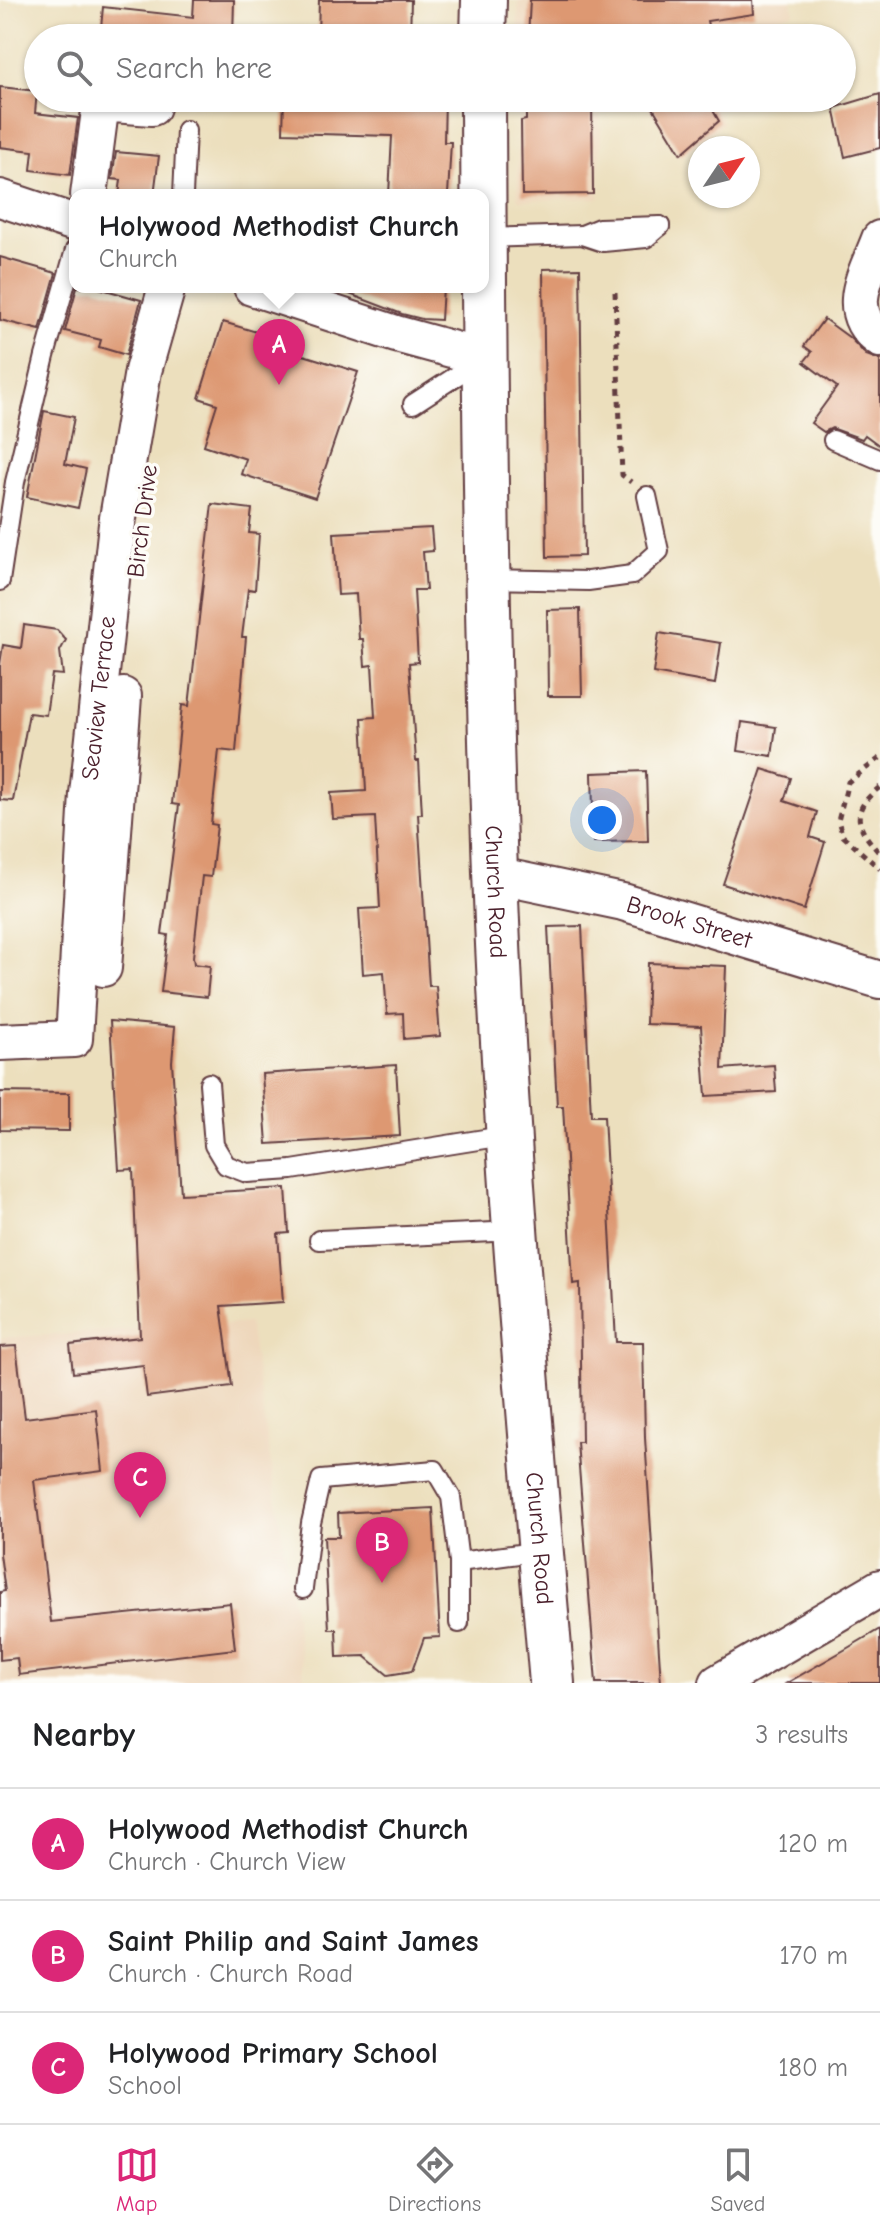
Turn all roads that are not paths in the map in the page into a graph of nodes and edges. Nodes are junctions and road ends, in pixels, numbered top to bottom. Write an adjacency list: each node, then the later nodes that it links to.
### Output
1 (484, 0): 2 (street)
2 (483, 24)
3 (100, 112): 6 (street)
4 (483, 112): 8 (street, Church Road)
5 (186, 130): 7 (lane)
6 (90, 189)
7 (183, 189)
8 (484, 189)
9 (0, 198): 10 (street)
10 (69, 221)
11 (582, 235): 12 (lane)
12 (489, 238)
13 (880, 239): 19 (street)
14 (69, 271): 26 (lane)
15 (165, 293): 30 (street, Seaview Terrace)
16 (186, 293): 29 (street, Birch Drive)
17 (270, 293): 20 (street)
18 (484, 293): 20 (street, Church Road)
19 (880, 339)
20 (484, 358): 21 (lane); 25 (street, Church Road)
21 (413, 404)
22 (833, 440): 23 (lane)
23 (880, 460)
24 (647, 496): 25 (lane)
25 (488, 579): 27 (street, Church Road)
26 (0, 581)
27 (495, 875): 28 (street, Brook Street); 32 (street, Church Road)
28 (880, 980)
29 (101, 998)
30 (0, 1042)
31 (209, 1083): 32 (lane)
32 (509, 1135): 33 (street, Church Road)
33 (516, 1231): 34 (lane); 35 (street, Church Road)
34 (319, 1240)
35 (541, 1551): 36 (lane); 40 (street, Church Road)
36 (459, 1562): 38 (lane); 39 (lane)
37 (880, 1588): 41 (street)
38 (303, 1589)
39 (459, 1623)
40 (552, 1683)
41 (718, 1683)

